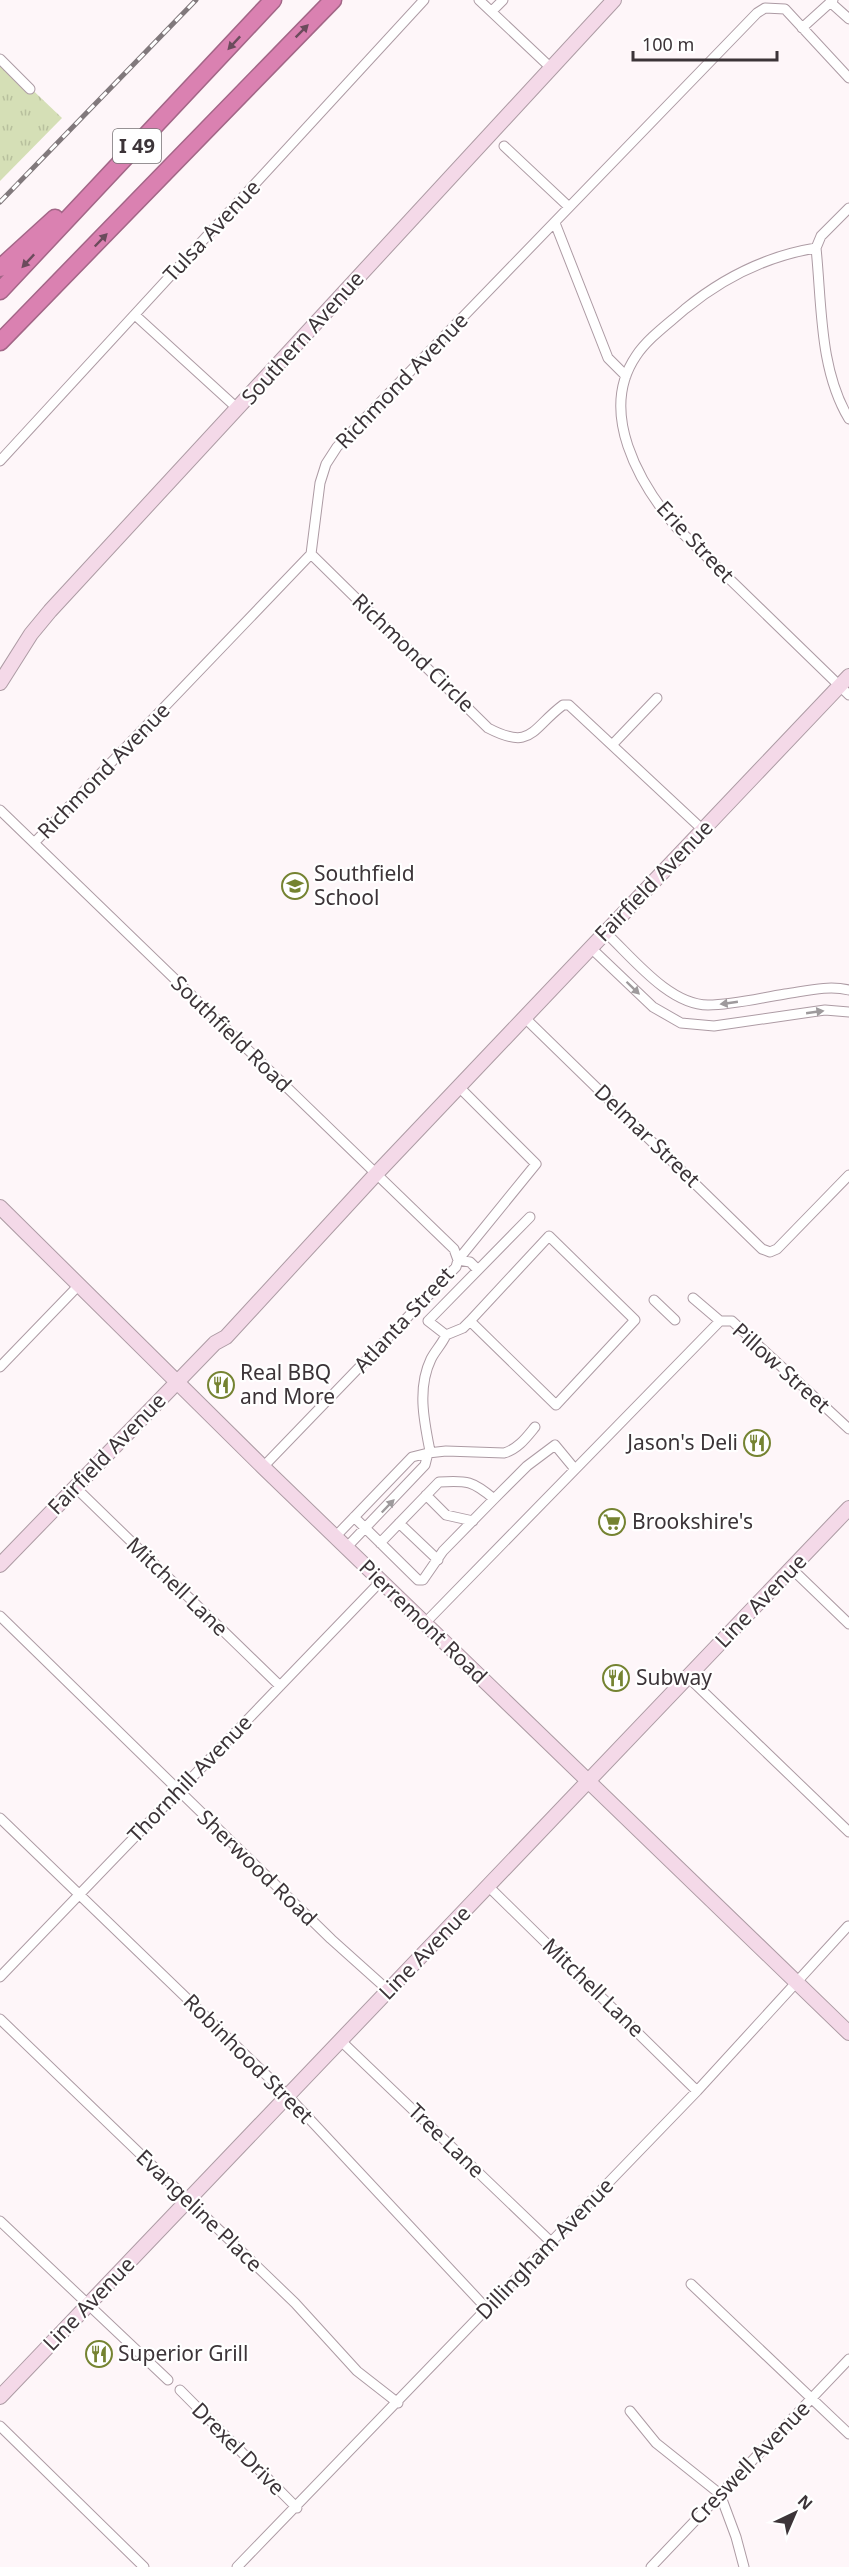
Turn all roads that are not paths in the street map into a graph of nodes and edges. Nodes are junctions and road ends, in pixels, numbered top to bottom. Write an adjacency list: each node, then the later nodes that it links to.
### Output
1 (273, 0): 15 (highway, I 49, one-way to 15)
2 (333, 0): 24 (highway, I 49, one-way to 2)
3 (424, 0): 23 (street, Tulsa Avenue)
4 (479, 0): 8 (street)
5 (502, 0): 8 (street)
6 (614, 0): 12 (main road, Southern Avenue)
7 (831, 1): 9 (street); 10 (street)
8 (492, 11): 12 (street)
9 (849, 19)
10 (802, 28): 13 (street); 17 (street, Richmond Avenue)
11 (0, 59): 14 (street)
12 (551, 68): 26 (main road, Southern Avenue)
13 (849, 78)
14 (30, 88)
15 (160, 123): 21 (highway); 22 (highway, I 49, one-way to 22)
16 (504, 146): 17 (street)
17 (569, 207): 19 (street, Richmond Avenue)
18 (849, 208): 20 (street)
19 (555, 223): 25 (street); 29 (street, Richmond Avenue)
20 (816, 248): 25 (street); 27 (street)
21 (0, 268)
22 (0, 291)
23 (135, 315): 26 (street); 28 (street, Tulsa Avenue)
24 (0, 342)
25 (626, 376): 31 (street, Erie Street)
26 (238, 409): 30 (main road, Southern Avenue)
27 (849, 419)
28 (0, 461)
29 (311, 554): 33 (street, Richmond Circle); 36 (street, Richmond Avenue)
30 (0, 682)
31 (846, 685): 35 (main road, Fairfield Avenue)
32 (657, 698): 33 (street)
33 (612, 745): 35 (street)
34 (0, 810): 36 (street, Southfield Road)
35 (704, 830): 37 (main road, Fairfield Avenue)
36 (34, 843): 43 (street, Southfield Road)
37 (606, 932): 38 (main road, Fairfield Avenue); 39 (street, one-way to 37)
38 (591, 948): 40 (street, one-way to 40); 41 (main road, Fairfield Avenue)
39 (849, 990)
40 (849, 1012)
41 (525, 1018): 42 (main road, Fairfield Avenue); 44 (street, Delmar Street)
42 (459, 1087): 43 (main road, Fairfield Avenue); 47 (street, Atlanta Street)
43 (376, 1174): 47 (street, Southfield Road); 57 (main road, Fairfield Avenue)
44 (849, 1175)
45 (0, 1207): 49 (main road, Pierremont Road)
46 (530, 1217): 48 (street)
47 (458, 1260): 48 (street); 61 (street, Atlanta Street)
48 (478, 1270): 55 (street)
49 (80, 1284): 56 (street); 57 (main road, Pierremont Road)
50 (693, 1298): 54 (street)
51 (654, 1300): 52 (street)
52 (675, 1320)
53 (470, 1321): 53 (street); 55 (street)
54 (720, 1321): 59 (street, Pillow Street); 62 (street, Pillow Street)
55 (446, 1335): 60 (street)
56 (0, 1367)
57 (176, 1382): 61 (main road, Pierremont Road); 63 (main road, Fairfield Avenue)
58 (535, 1427): 60 (street)
59 (849, 1429)
60 (429, 1452): 67 (street); 70 (street, one-way to 60)
61 (263, 1467): 71 (main road, Pierremont Road)
62 (574, 1468): 65 (street); 79 (street)
63 (75, 1487): 75 (main road, Fairfield Avenue); 82 (street, Mitchell Lane)
64 (426, 1495): 65 (street); 68 (street); 69 (street)
65 (494, 1499): 68 (street)
66 (849, 1508): 76 (main road, Line Avenue)
67 (354, 1517): 70 (street); 71 (street)
68 (473, 1521): 74 (street)
69 (399, 1523): 72 (street); 74 (street)
70 (365, 1529): 72 (street); 73 (street)
71 (335, 1537): 73 (main road, Pierremont Road)
72 (380, 1543): 74 (street)
73 (346, 1548): 77 (main road, Pierremont Road)
74 (438, 1560)
75 (0, 1565)
76 (792, 1569): 80 (street); 81 (main road, Line Avenue)
77 (381, 1581): 79 (main road, Pierremont Road); 82 (street, Thornhill Avenue)
78 (0, 1616): 84 (street, Sherwood Road)
79 (425, 1623): 83 (main road, Pierremont Road)
80 (849, 1624)
81 (688, 1677): 83 (main road, Line Avenue); 86 (street)
82 (280, 1686): 84 (street, Thornhill Avenue)
83 (589, 1782): 87 (main road, Line Avenue); 91 (main road, Pierremont Road)
84 (179, 1791): 88 (street, Thornhill Avenue); 92 (street, Sherwood Road)
85 (0, 1818): 88 (street, Robinhood Street)
86 (849, 1832)
87 (489, 1887): 92 (main road, Line Avenue); 96 (street, Mitchell Lane)
88 (79, 1894): 90 (street, Thornhill Avenue); 97 (street, Robinhood Street)
89 (848, 1926): 91 (street, Dillingham Avenue)
90 (0, 1977)
91 (796, 1982): 94 (main road, Pierremont Road); 96 (street, Dillingham Avenue)
92 (389, 1991): 95 (main road, Line Avenue)
93 (0, 2019): 98 (street, Evangeline Place)
94 (849, 2033)
95 (341, 2041): 97 (main road, Line Avenue); 100 (street, Tree Lane)
96 (697, 2091): 100 (street, Dillingham Avenue)
97 (288, 2096): 98 (main road, Line Avenue); 103 (street, Robinhood Street)
98 (188, 2200): 102 (main road, Line Avenue); 109 (street, Evangeline Place)
99 (0, 2221): 102 (street)
100 (551, 2242): 103 (street, Dillingham Avenue)
101 (691, 2284): 108 (street)
102 (88, 2305): 105 (street); 107 (main road, Line Avenue)
103 (487, 2309): 109 (street, Dillingham Avenue)
104 (849, 2359): 108 (street, Creswell Avenue)
105 (168, 2380)
106 (180, 2390): 114 (street, Drexel Drive)
107 (0, 2397)
108 (813, 2397): 112 (street); 113 (street, Creswell Avenue)
109 (398, 2403): 114 (street, Dillingham Avenue)
110 (630, 2411): 113 (street)
111 (0, 2426): 115 (street)
112 (849, 2434)
113 (720, 2494): 117 (street, Creswell Avenue); 118 (street)
114 (297, 2508): 116 (street, Dillingham Avenue)
115 (144, 2567)
116 (237, 2567)
117 (651, 2567)
118 (744, 2567)

